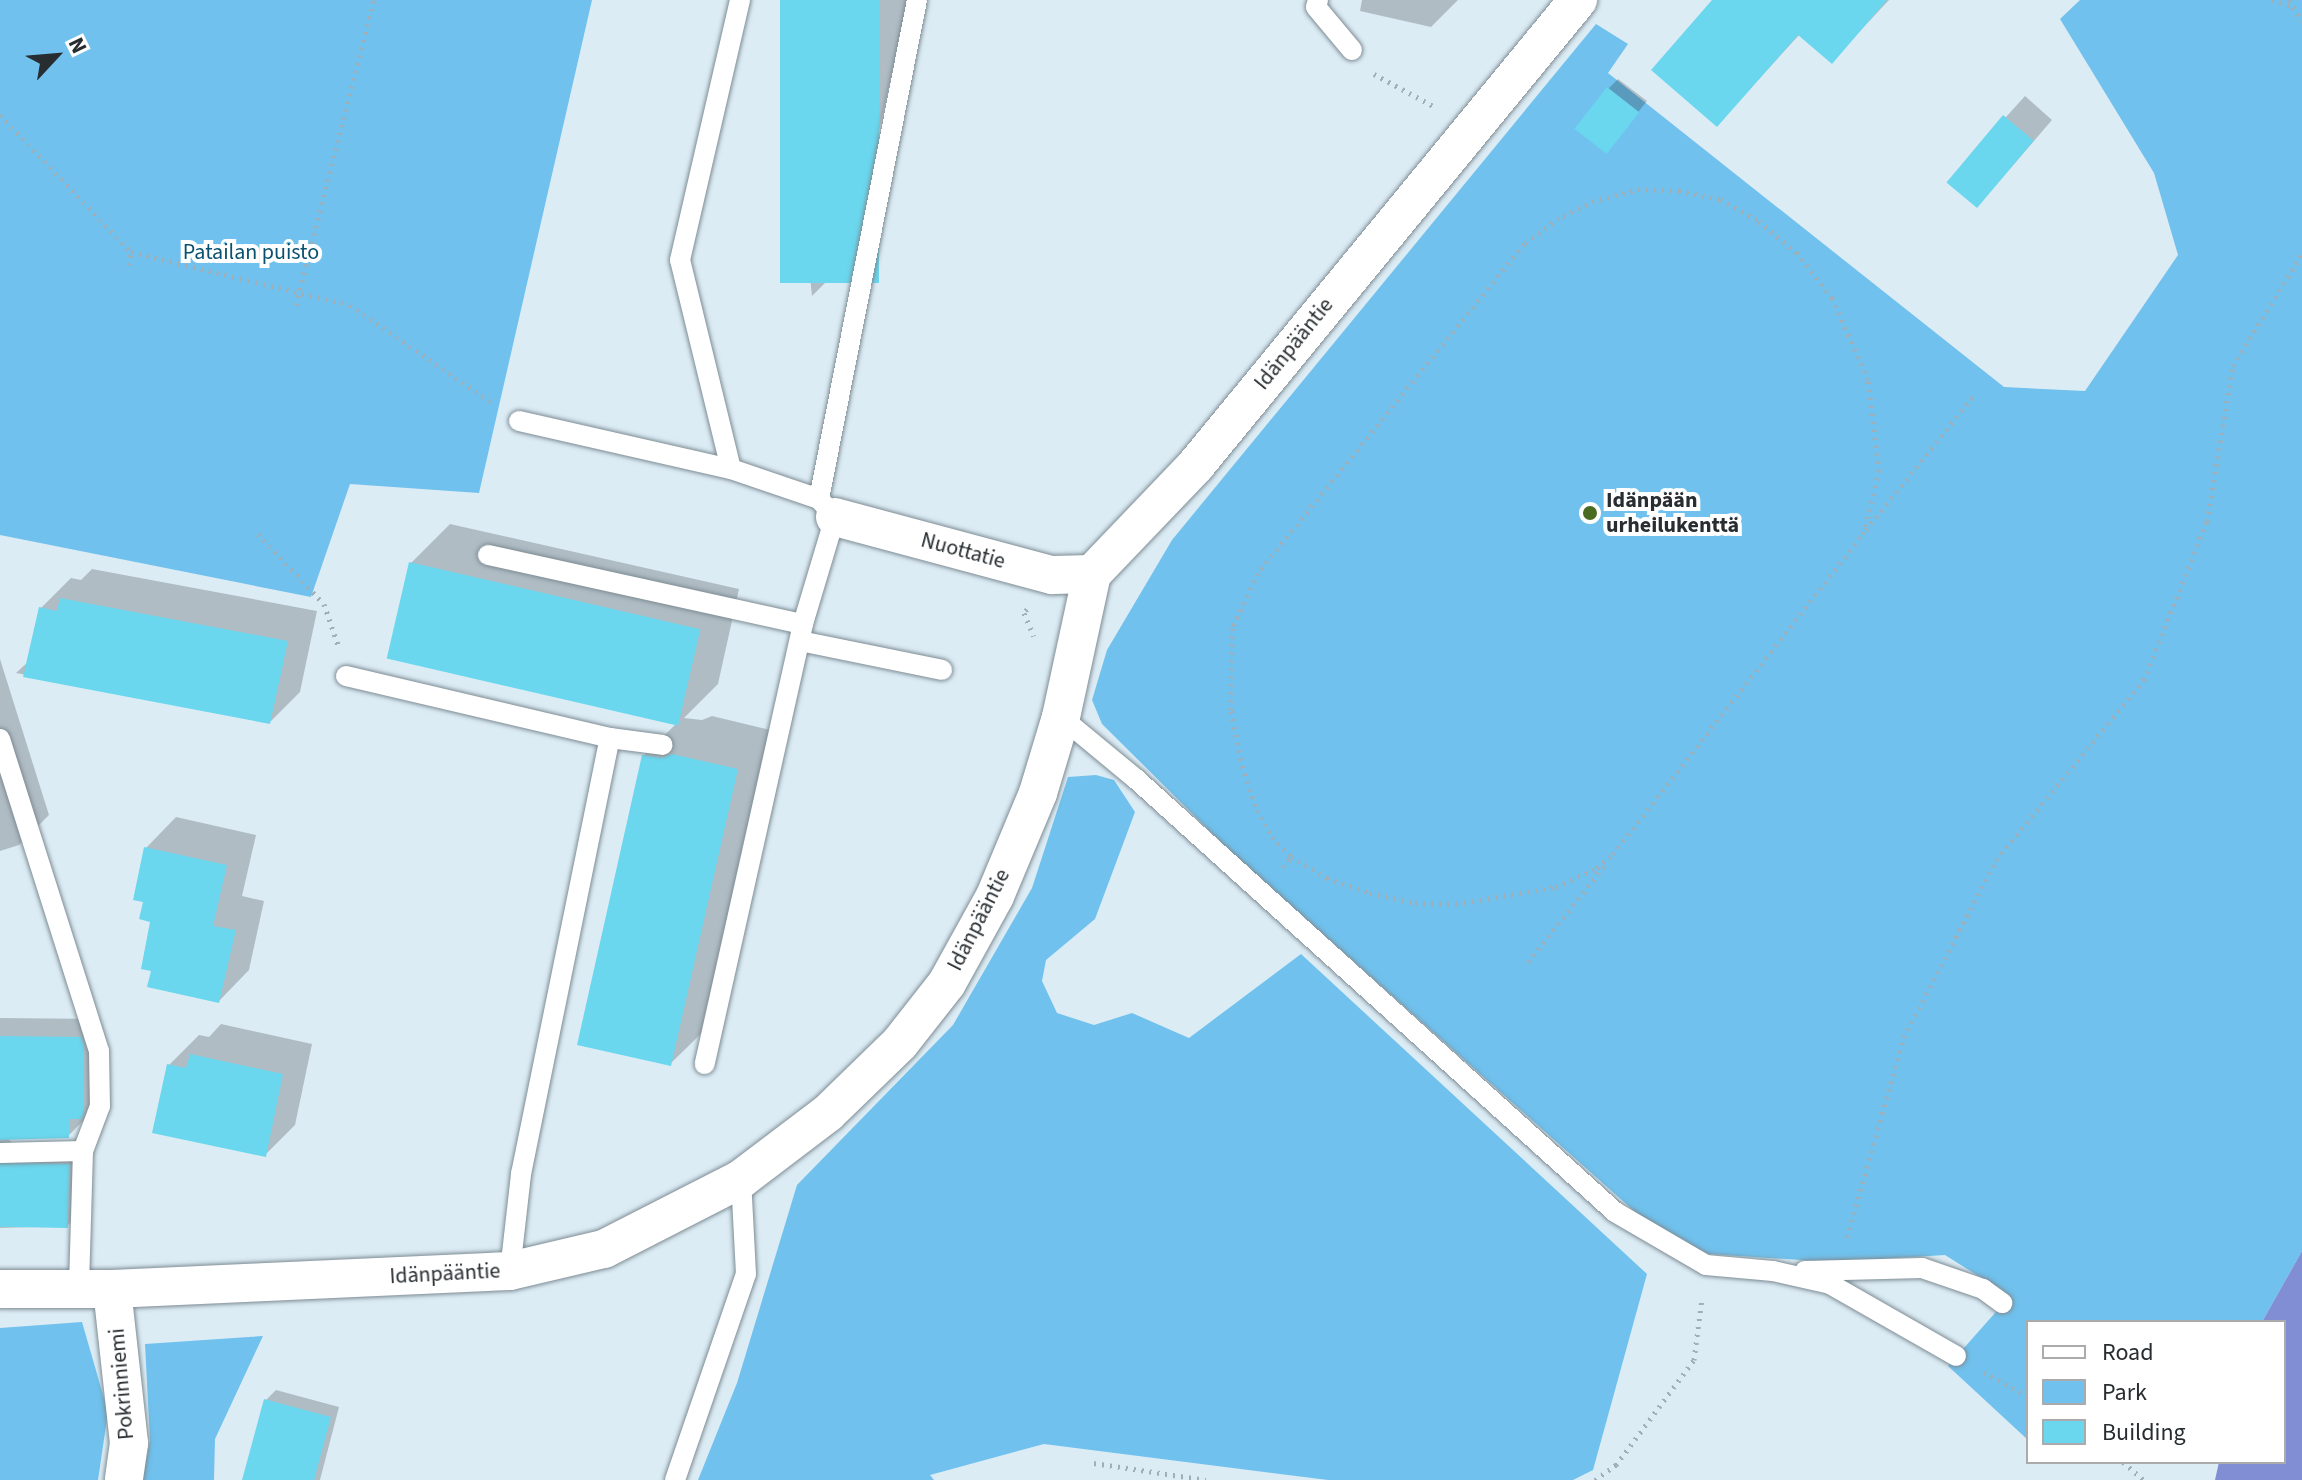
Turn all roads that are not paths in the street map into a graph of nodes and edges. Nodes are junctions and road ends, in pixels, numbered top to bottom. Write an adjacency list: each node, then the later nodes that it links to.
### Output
1 (740, 0): 7 (lane)
2 (917, 0): 8 (lane)
3 (1318, 0): 5 (lane)
4 (1578, 0): 10 (street, Idänpääntie)
5 (1352, 50)
6 (519, 421): 7 (lane)
7 (731, 469): 8 (lane)
8 (827, 508): 10 (street, Nuottatie); 11 (lane)
9 (488, 555): 11 (lane)
10 (1092, 574): 14 (street, Idänpääntie)
11 (801, 633): 12 (lane); 18 (lane)
12 (942, 670)
13 (346, 676): 15 (lane)
14 (1061, 717): 21 (street, Idänpääntie); 23 (lane)
15 (610, 738): 17 (lane); 22 (lane)
16 (0, 739): 19 (lane)
17 (663, 745)
18 (705, 1064)
19 (83, 1151): 20 (lane); 25 (lane)
20 (0, 1153)
21 (741, 1179): 22 (street, Idänpääntie); 29 (lane)
22 (510, 1271): 25 (street, Idänpääntie)
23 (1773, 1271): 26 (lane); 27 (lane)
24 (0, 1289): 25 (street, Idänpääntie)
25 (96, 1289): 28 (street, Pokrinniemi)
26 (2002, 1303)
27 (1956, 1356)
28 (124, 1480)
29 (675, 1480)

